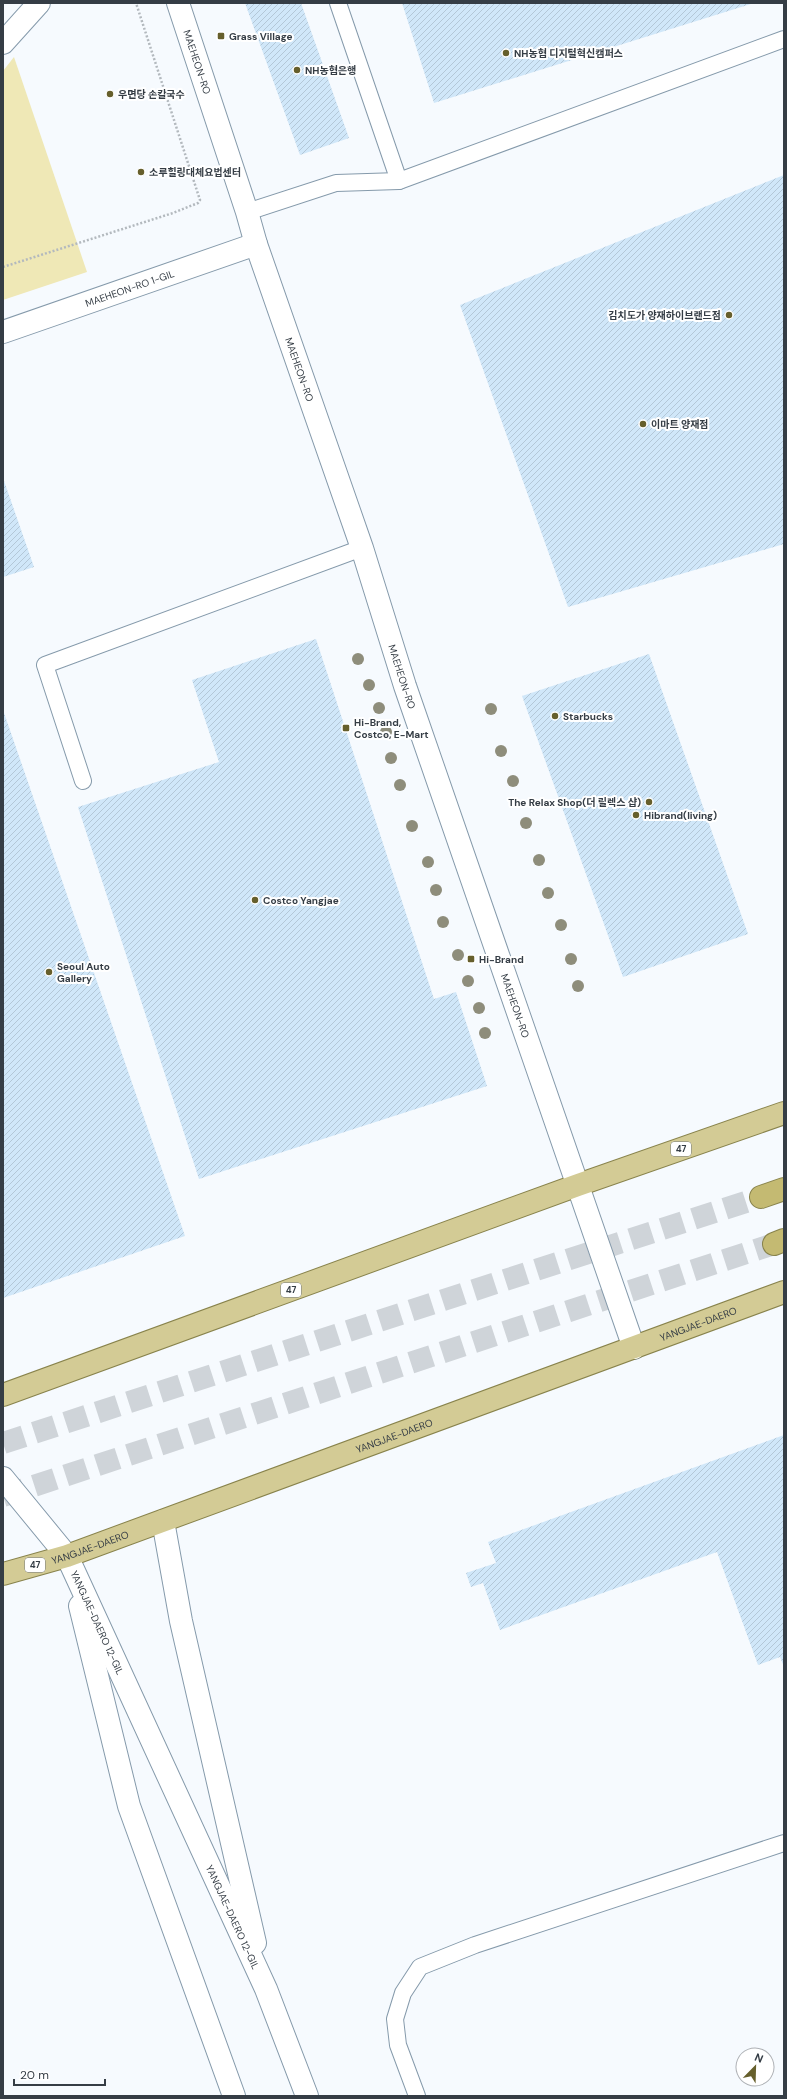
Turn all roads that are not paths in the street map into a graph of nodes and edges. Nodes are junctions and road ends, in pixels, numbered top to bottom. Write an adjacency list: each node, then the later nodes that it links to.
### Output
1 (39, 3): 5 (main road)
2 (178, 3): 7 (main road, MAEHEON-RO)
3 (338, 3): 6 (lane)
4 (784, 39): 6 (lane)
5 (3, 43)
6 (399, 181): 7 (lane)
7 (248, 212): 8 (main road, MAEHEON-RO)
8 (256, 244): 9 (main road, MAEHEON-RO 1-GIL); 10 (main road, MAEHEON-RO)
9 (3, 332)
10 (362, 548): 11 (lane); 13 (main road, MAEHEON-RO)
11 (84, 781)
12 (784, 1113): 13 (main road, 47)
13 (578, 1185): 17 (main road, MAEHEON-RO); 18 (main road, 47)
14 (784, 1189): 15 (highway)
15 (761, 1197)
16 (784, 1292): 17 (main road, YANGJAE-DAERO / 47)
17 (634, 1348): 20 (main road, YANGJAE-DAERO / 47)
18 (3, 1395)
19 (3, 1478): 21 (main road)
20 (163, 1521): 21 (main road, YANGJAE-DAERO / 47); 24 (main road)
21 (67, 1556): 22 (main road, YANGJAE-DAERO / 47); 24 (main road, YANGJAE-DAERO 12-GIL); 25 (main road, YANGJAE-DAERO 12-GIL)
22 (3, 1574)
23 (784, 1843): 27 (lane)
24 (266, 1988): 26 (main road, YANGJAE-DAERO 12-GIL)
25 (234, 2096)
26 (307, 2096)
27 (416, 2096)

